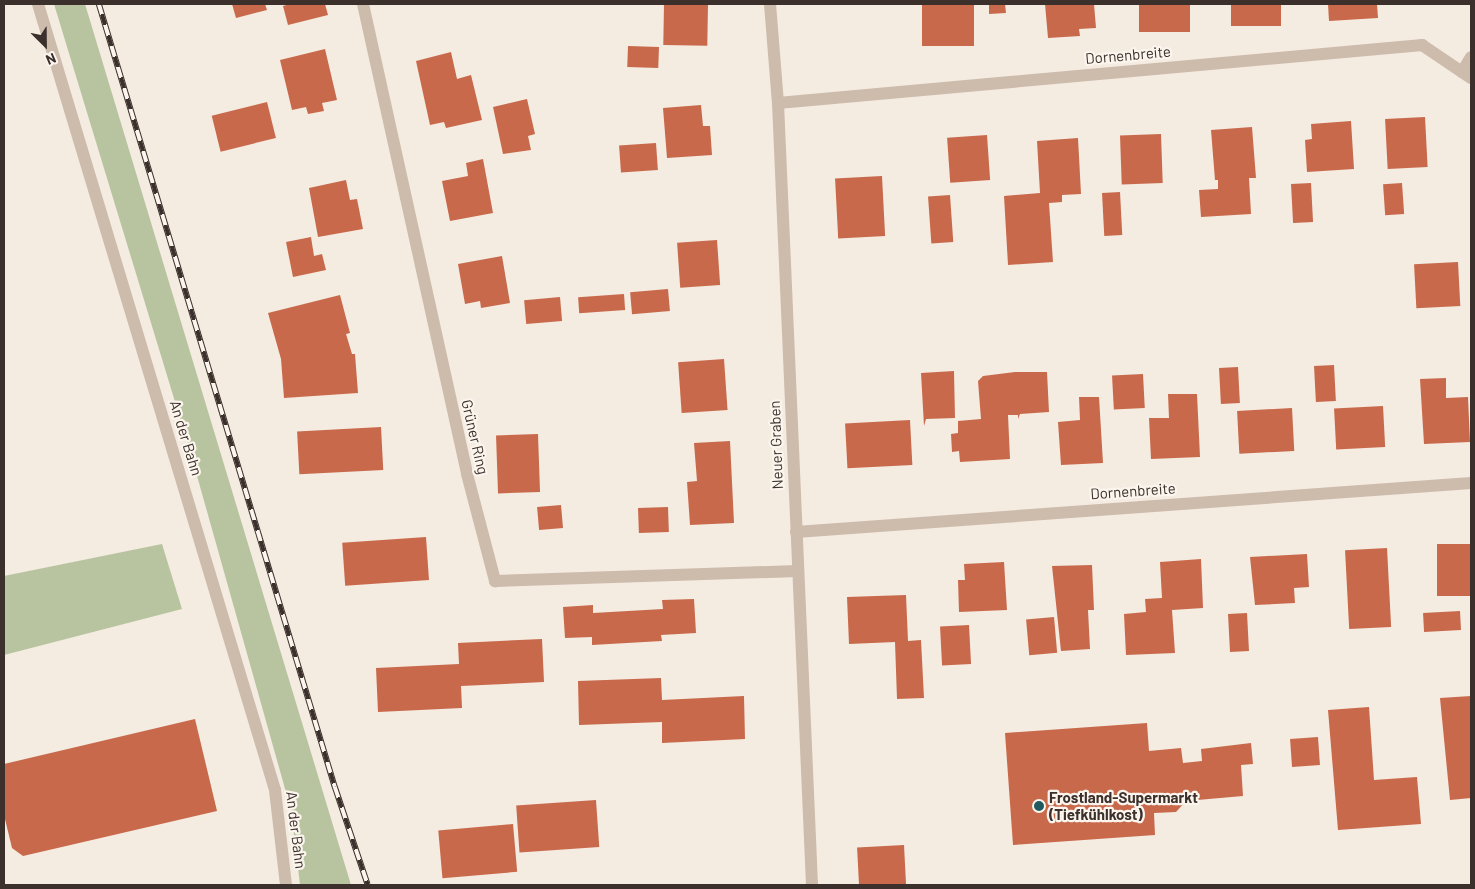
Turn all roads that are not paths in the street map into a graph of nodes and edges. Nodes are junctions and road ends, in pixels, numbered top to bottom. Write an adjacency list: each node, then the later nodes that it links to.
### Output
1 (38, 4): 10 (street, An der Bahn)
2 (363, 4): 9 (street, Grüner Ring)
3 (770, 4): 6 (street, Neuer Graben)
4 (1471, 57): 5 (street)
5 (1467, 75): 6 (street, Dornenbreite)
6 (778, 103): 8 (street, Neuer Graben)
7 (1471, 483): 8 (street, Dornenbreite)
8 (796, 532): 9 (street, Neuer Graben)
9 (798, 571): 11 (street, Neuer Graben)
10 (286, 885)
11 (812, 885)

